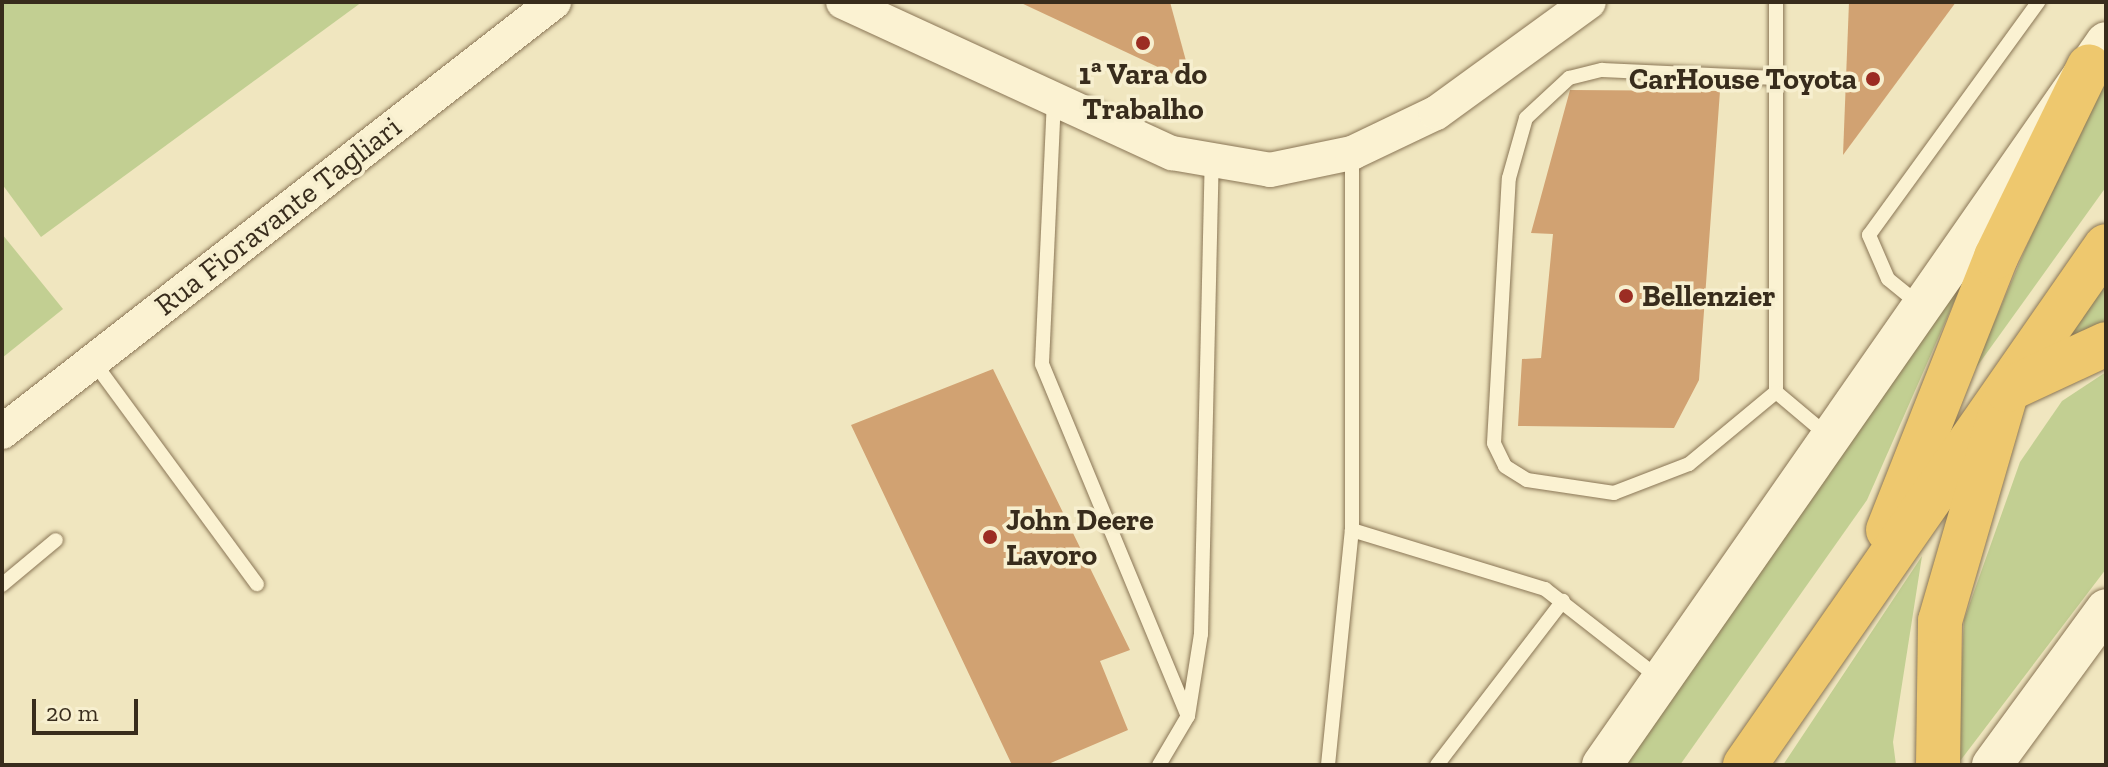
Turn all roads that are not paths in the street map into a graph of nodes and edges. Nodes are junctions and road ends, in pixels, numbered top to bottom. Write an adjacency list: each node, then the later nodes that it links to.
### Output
1 (554, 2): 14 (street, Rua Fioravante Tagliari)
2 (843, 2): 8 (street)
3 (1589, 2): 9 (street)
4 (1776, 2): 7 (lane)
5 (2038, 2): 12 (lane)
6 (2097, 54): 12 (main road); 23 (highway)
7 (1776, 78): 16 (lane); 16 (lane)
8 (1054, 99): 10 (street); 27 (lane)
9 (1352, 153): 10 (street); 19 (lane)
10 (1212, 160): 27 (lane)
11 (2106, 246): 15 (highway)
12 (1920, 306): 18 (main road)
13 (2106, 344): 15 (highway)
14 (93, 361): 17 (street, Rua Fioravante Tagliari); 21 (lane)
15 (2007, 390): 23 (highway); 33 (highway)
16 (1776, 392): 18 (lane)
17 (2, 432)
18 (1827, 436): 26 (main road)
19 (1352, 530): 24 (lane); 29 (lane)
20 (56, 540): 22 (lane)
21 (257, 584)
22 (2, 585)
23 (1860, 600): 32 (highway)
24 (1563, 601): 26 (lane); 30 (lane)
25 (2106, 609): 34 (main road)
26 (1660, 680): 31 (main road)
27 (1188, 716): 28 (lane)
28 (1159, 765)
29 (1328, 765)
30 (1437, 765)
31 (1602, 765)
32 (1745, 765)
33 (1938, 765)
34 (1992, 765)

